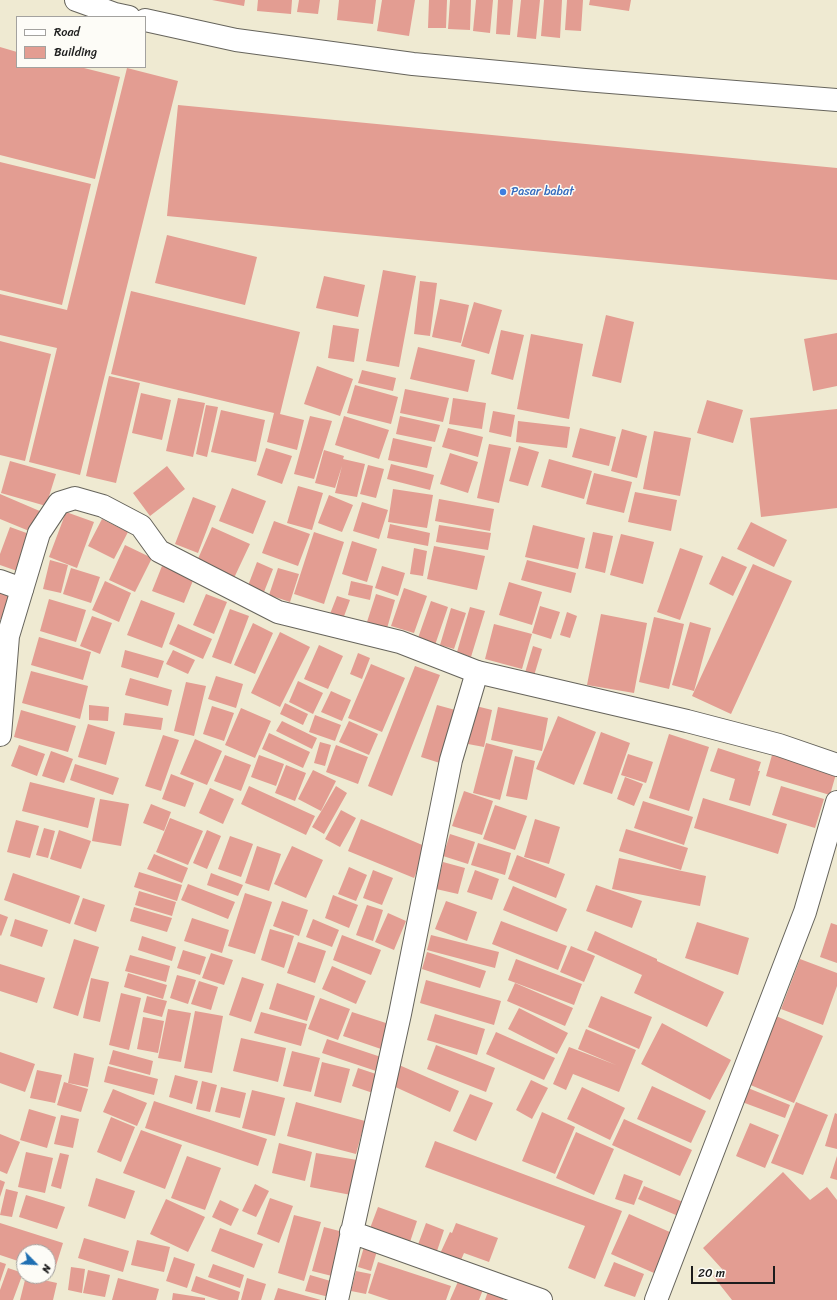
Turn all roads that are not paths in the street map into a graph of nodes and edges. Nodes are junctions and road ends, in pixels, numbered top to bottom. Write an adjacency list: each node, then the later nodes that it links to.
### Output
1 (76, 0): 2 (main road)
2 (124, 16)
3 (146, 20): 4 (main road)
4 (837, 100)
5 (0, 581): 6 (main road)
6 (22, 589): 7 (main road); 8 (main road)
7 (477, 672): 9 (main road); 11 (main road)
8 (0, 735)
9 (837, 766)
10 (837, 802): 14 (main road)
11 (351, 1232): 12 (main road); 13 (main road)
12 (337, 1300)
13 (541, 1300)
14 (656, 1300)

